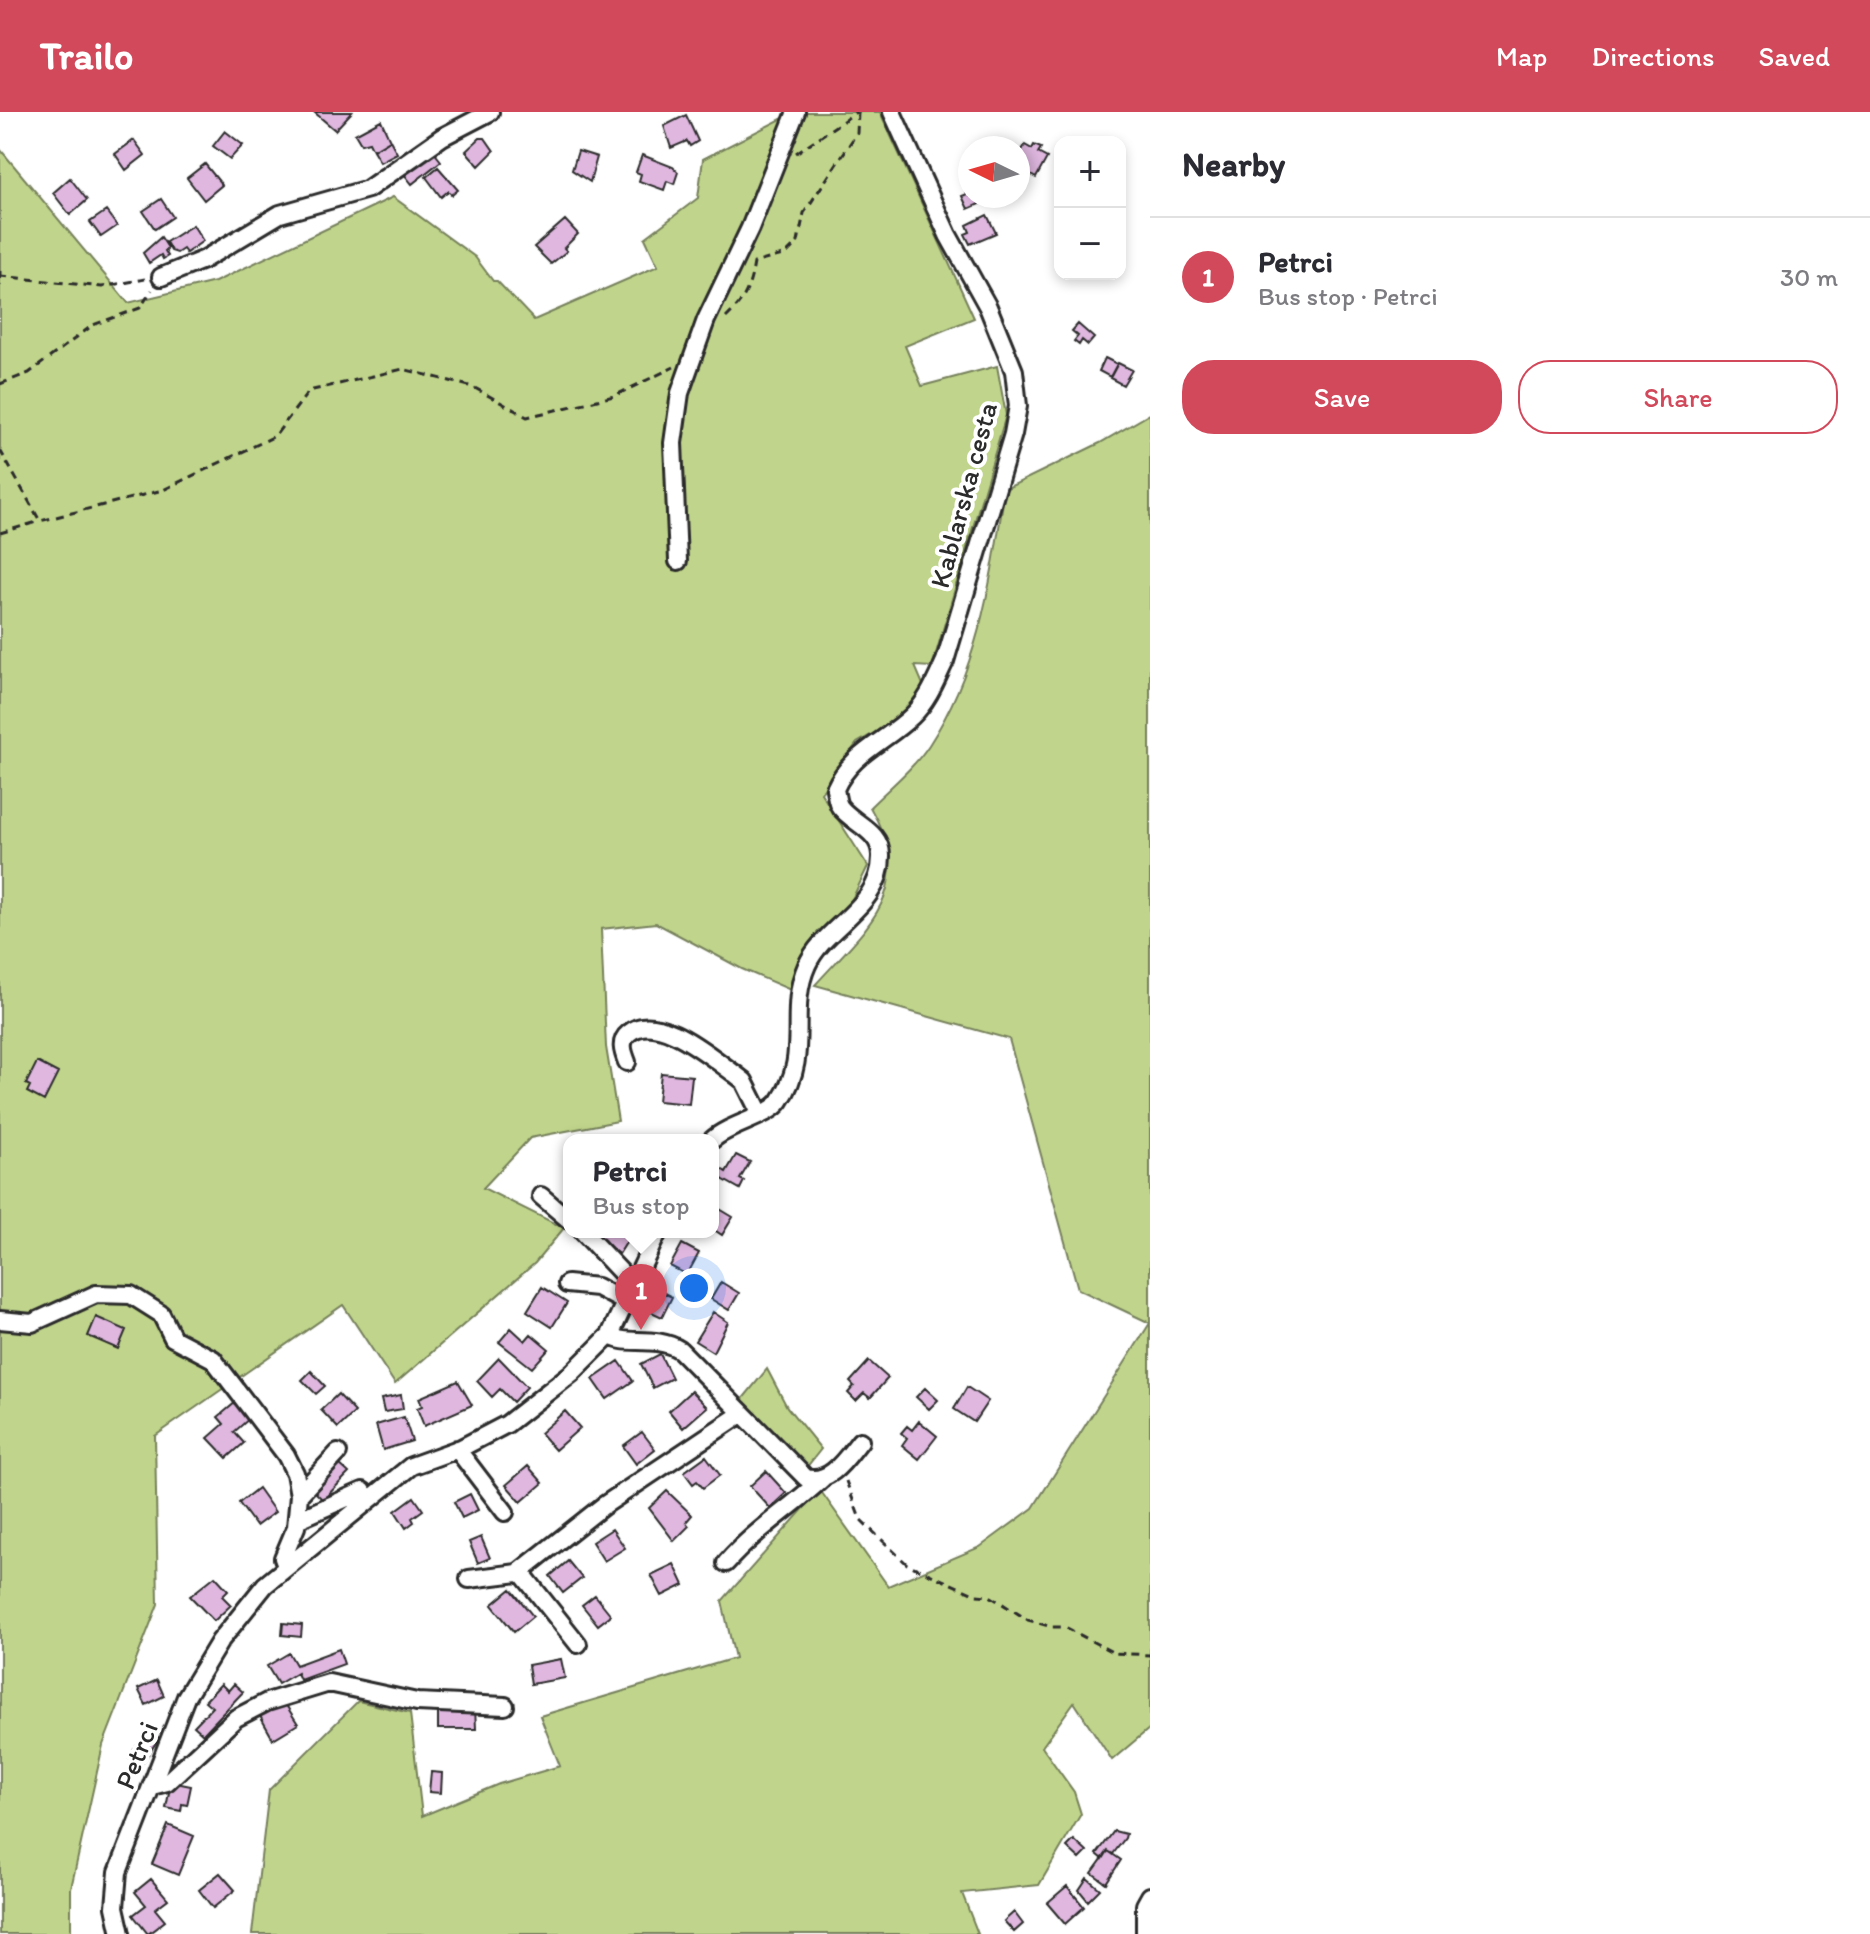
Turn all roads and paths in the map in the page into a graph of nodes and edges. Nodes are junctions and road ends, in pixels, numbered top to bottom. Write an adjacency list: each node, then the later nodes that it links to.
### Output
1 (490, 112): 7 (street)
2 (796, 112): 10 (street)
3 (857, 112): 5 (path); 9 (path)
4 (892, 112): 17 (street, Kablarska cesta)
5 (795, 154)
6 (1, 274): 7 (path); 8 (path)
7 (161, 277): 11 (path)
8 (0, 286)
9 (721, 322)
10 (693, 352): 13 (path); 15 (street)
11 (0, 384)
12 (0, 450): 13 (path)
13 (40, 521): 14 (path)
14 (0, 533)
15 (678, 561)
16 (627, 1062): 17 (street)
17 (760, 1113): 18 (street)
18 (718, 1134)
19 (541, 1196): 20 (street)
20 (563, 1215)
21 (589, 1238): 24 (street)
22 (655, 1238): 24 (street, Petrci)
23 (567, 1284): 25 (street)
24 (633, 1285): 25 (street, Petrci)
25 (622, 1309): 27 (street, Petrci); 28 (street)
26 (0, 1320): 36 (street)
27 (610, 1335): 28 (street); 31 (street, Petrci)
28 (635, 1340): 29 (street)
29 (741, 1414): 33 (street); 41 (street)
30 (860, 1441): 33 (street)
31 (457, 1449): 37 (street); 40 (street, Petrci)
32 (338, 1453): 36 (street)
33 (823, 1478): 39 (street)
34 (845, 1480): 44 (path)
35 (363, 1491): 38 (street)
36 (299, 1495): 38 (street)
37 (505, 1512)
38 (297, 1520): 40 (street)
39 (726, 1563)
40 (286, 1566): 46 (street, Petrci)
41 (520, 1571): 42 (street); 43 (street)
42 (469, 1579)
43 (578, 1644)
44 (1150, 1655)
45 (505, 1706): 46 (street)
46 (152, 1786): 48 (street, Petrci)
47 (1150, 1896): 49 (street)
48 (121, 1934)
49 (1145, 1934)

